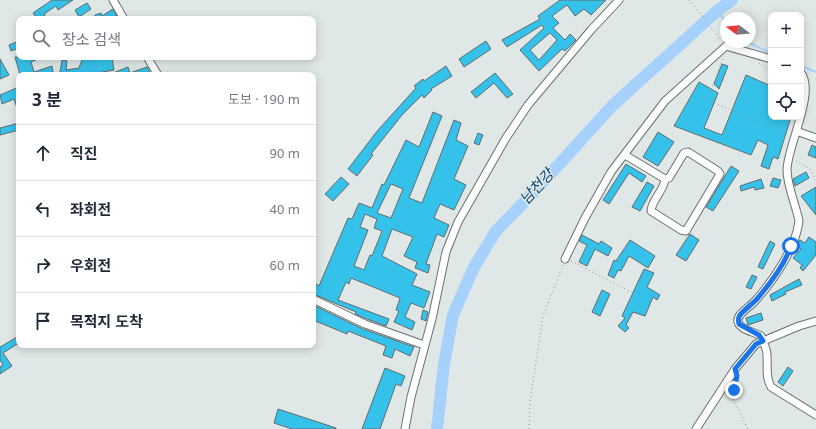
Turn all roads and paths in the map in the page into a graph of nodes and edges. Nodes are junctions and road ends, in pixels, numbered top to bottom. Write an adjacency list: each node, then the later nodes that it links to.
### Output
1 (113, 0): 4 (street)
2 (619, 0): 24 (street)
3 (688, 0): 5 (path)
4 (122, 16)
5 (720, 39)
6 (724, 48): 15 (street)
7 (726, 48): 13 (path)
8 (733, 48): 9 (street)
9 (768, 58)
10 (149, 60): 11 (street)
11 (156, 72)
12 (804, 75): 13 (street)
13 (798, 134): 14 (street); 16 (street)
14 (816, 138)
15 (625, 155): 17 (street); 19 (street)
16 (789, 158): 18 (path); 23 (street)
17 (665, 179): 17 (street)
18 (816, 180)
19 (565, 259): 20 (path); 28 (path)
20 (633, 293)
21 (316, 300): 24 (street)
22 (816, 321): 23 (street)
23 (763, 341): 25 (street); 26 (street)
24 (424, 345): 27 (street)
25 (735, 369): 29 (street); 30 (path)
26 (816, 415)
27 (405, 429)
28 (529, 429)
29 (696, 429)
30 (748, 429)

